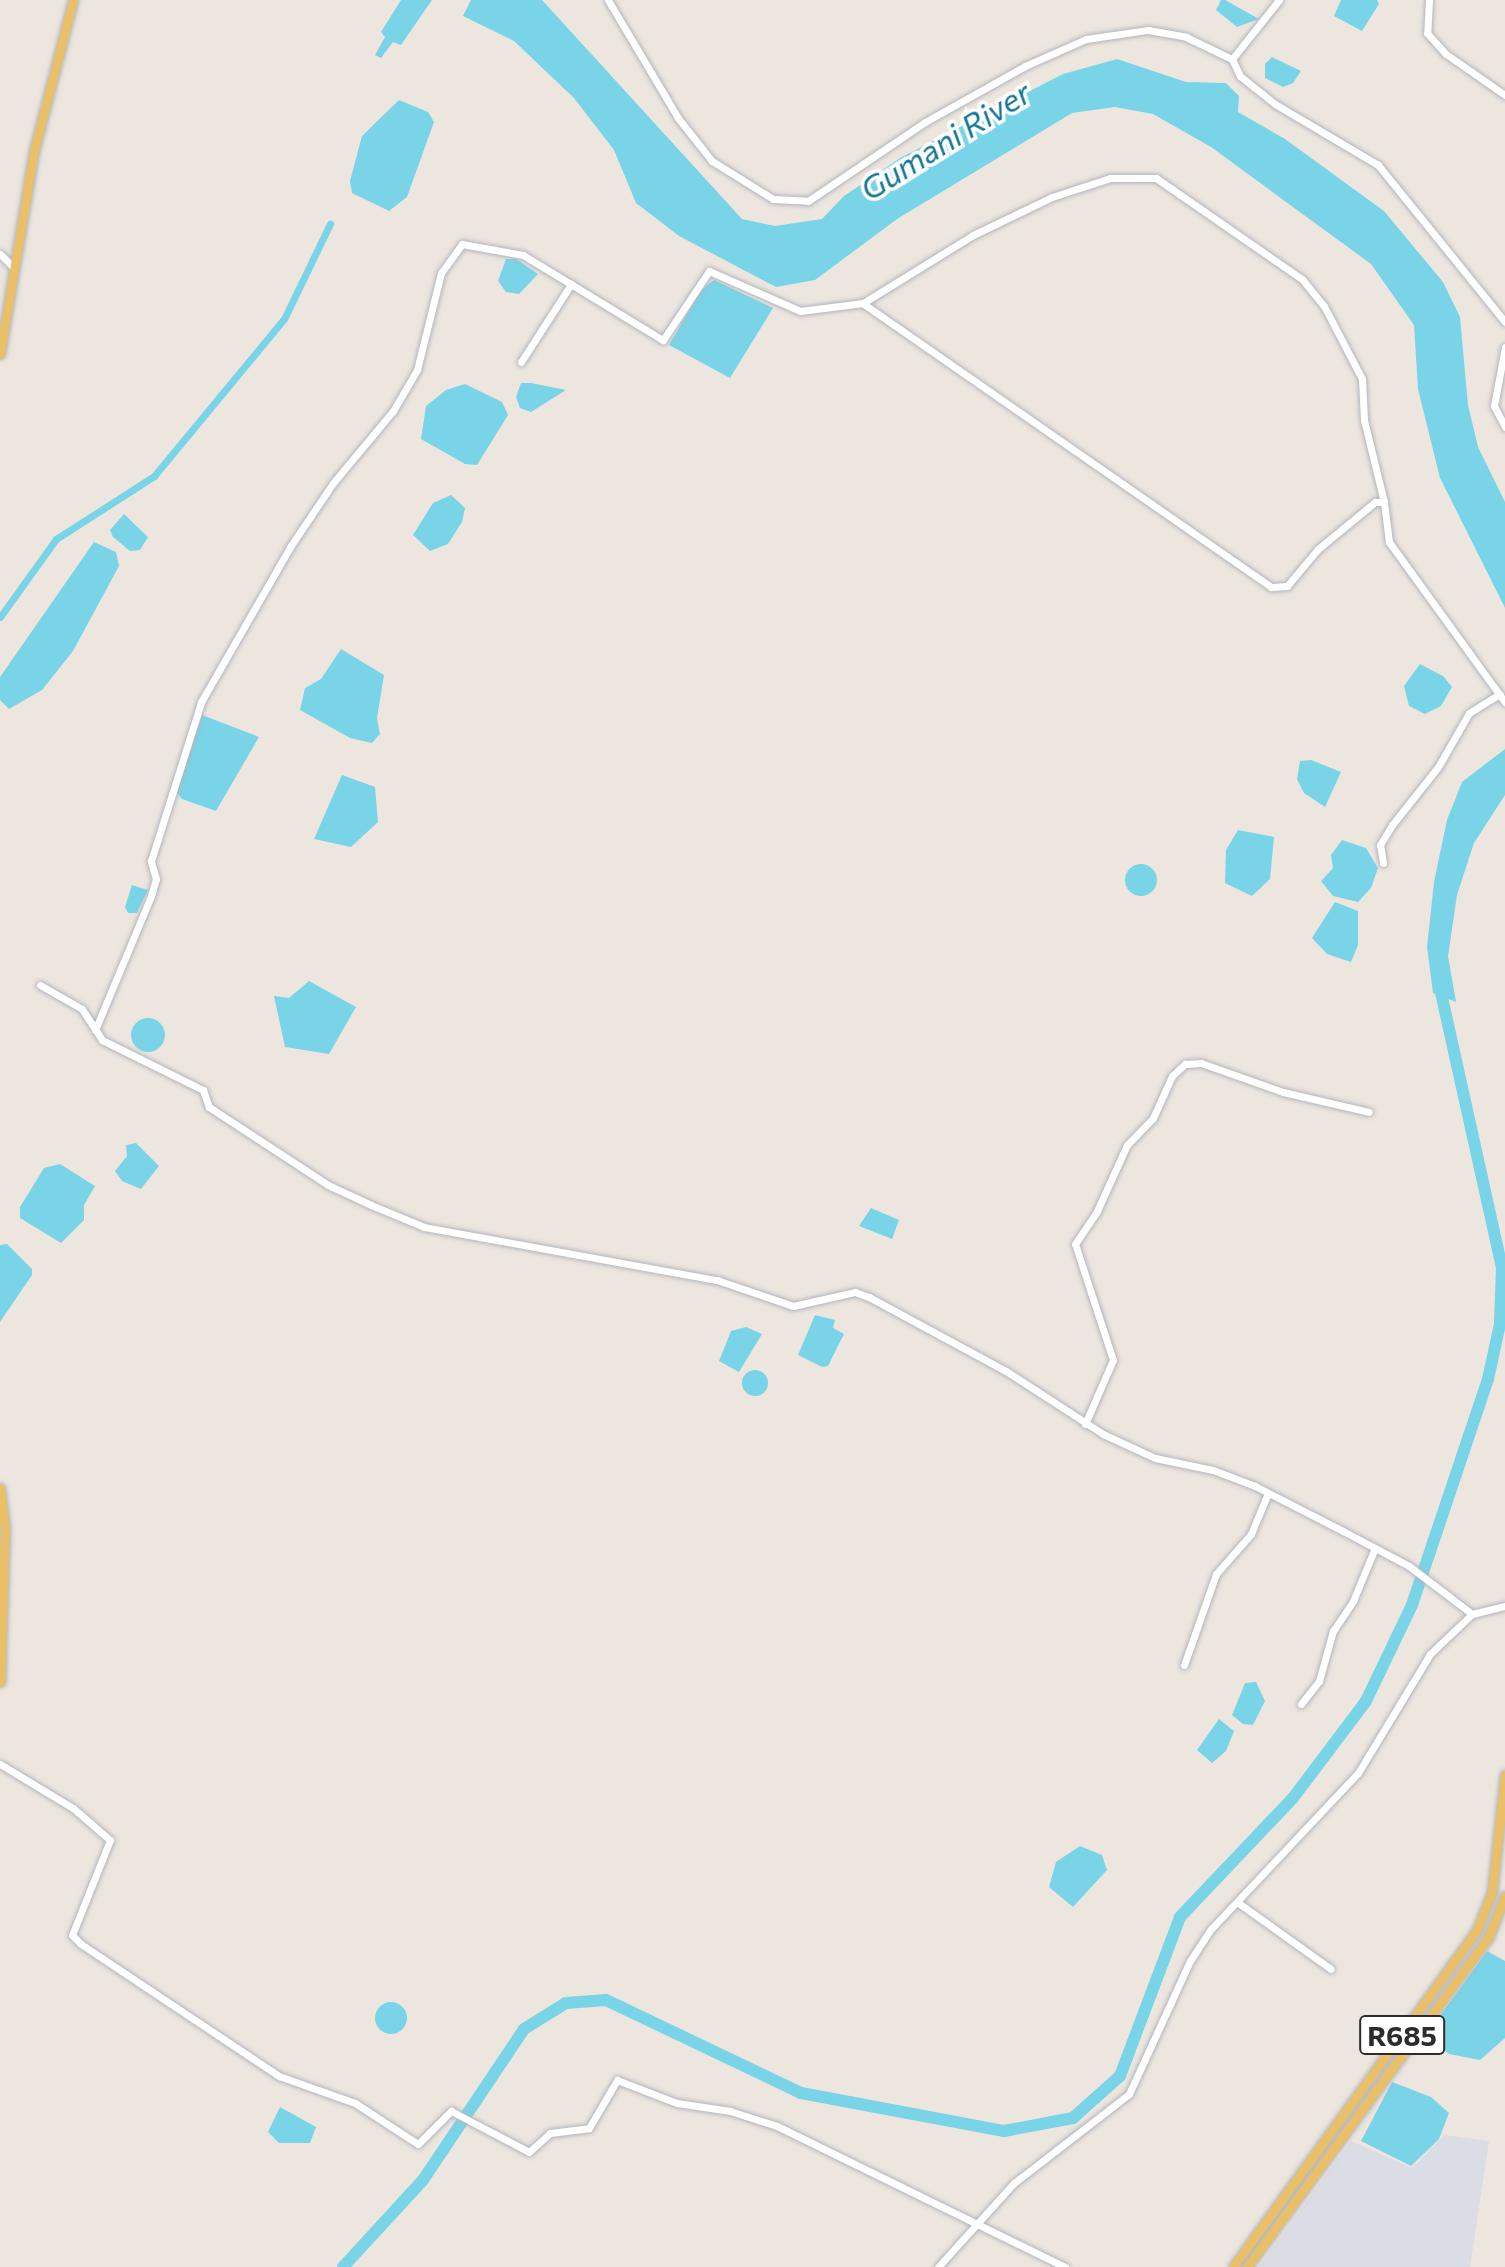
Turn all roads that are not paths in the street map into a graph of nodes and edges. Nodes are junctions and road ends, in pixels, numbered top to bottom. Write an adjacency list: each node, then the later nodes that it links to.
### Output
1 (73, 0): 8 (main road)
2 (608, 0): 5 (street)
3 (1279, 0): 5 (street)
4 (1429, 0): 6 (street)
5 (1232, 59): 11 (street)
6 (1505, 95)
7 (0, 254): 8 (street)
8 (15, 269): 13 (main road)
9 (571, 284): 10 (street); 14 (street); 21 (street)
10 (863, 303): 16 (street); 16 (street)
11 (1505, 322)
12 (1505, 347): 15 (street)
13 (0, 354)
14 (521, 362)
15 (1505, 427)
16 (1384, 502): 17 (street)
17 (1499, 694): 18 (street); 19 (street)
18 (1505, 702)
19 (1383, 863)
20 (40, 985): 21 (street)
21 (95, 1030): 23 (street)
22 (1369, 1112): 23 (street)
23 (1085, 1424): 25 (street)
24 (0, 1488): 30 (main road)
25 (1268, 1493): 26 (street); 29 (street)
26 (1375, 1548): 28 (street); 31 (street)
27 (1505, 1606): 28 (street)
28 (1472, 1614): 35 (street)
29 (1184, 1665)
30 (0, 1682)
31 (1301, 1704)
32 (0, 1764): 37 (street)
33 (1505, 1775): 40 (main road, R685)
34 (1505, 1896): 41 (main road, R685)
35 (1237, 1902): 36 (street); 37 (street)
36 (1331, 1969)
37 (979, 2224): 38 (street); 39 (street)
38 (938, 2267)
39 (1065, 2267)
40 (1233, 2267)
41 (1247, 2267)

